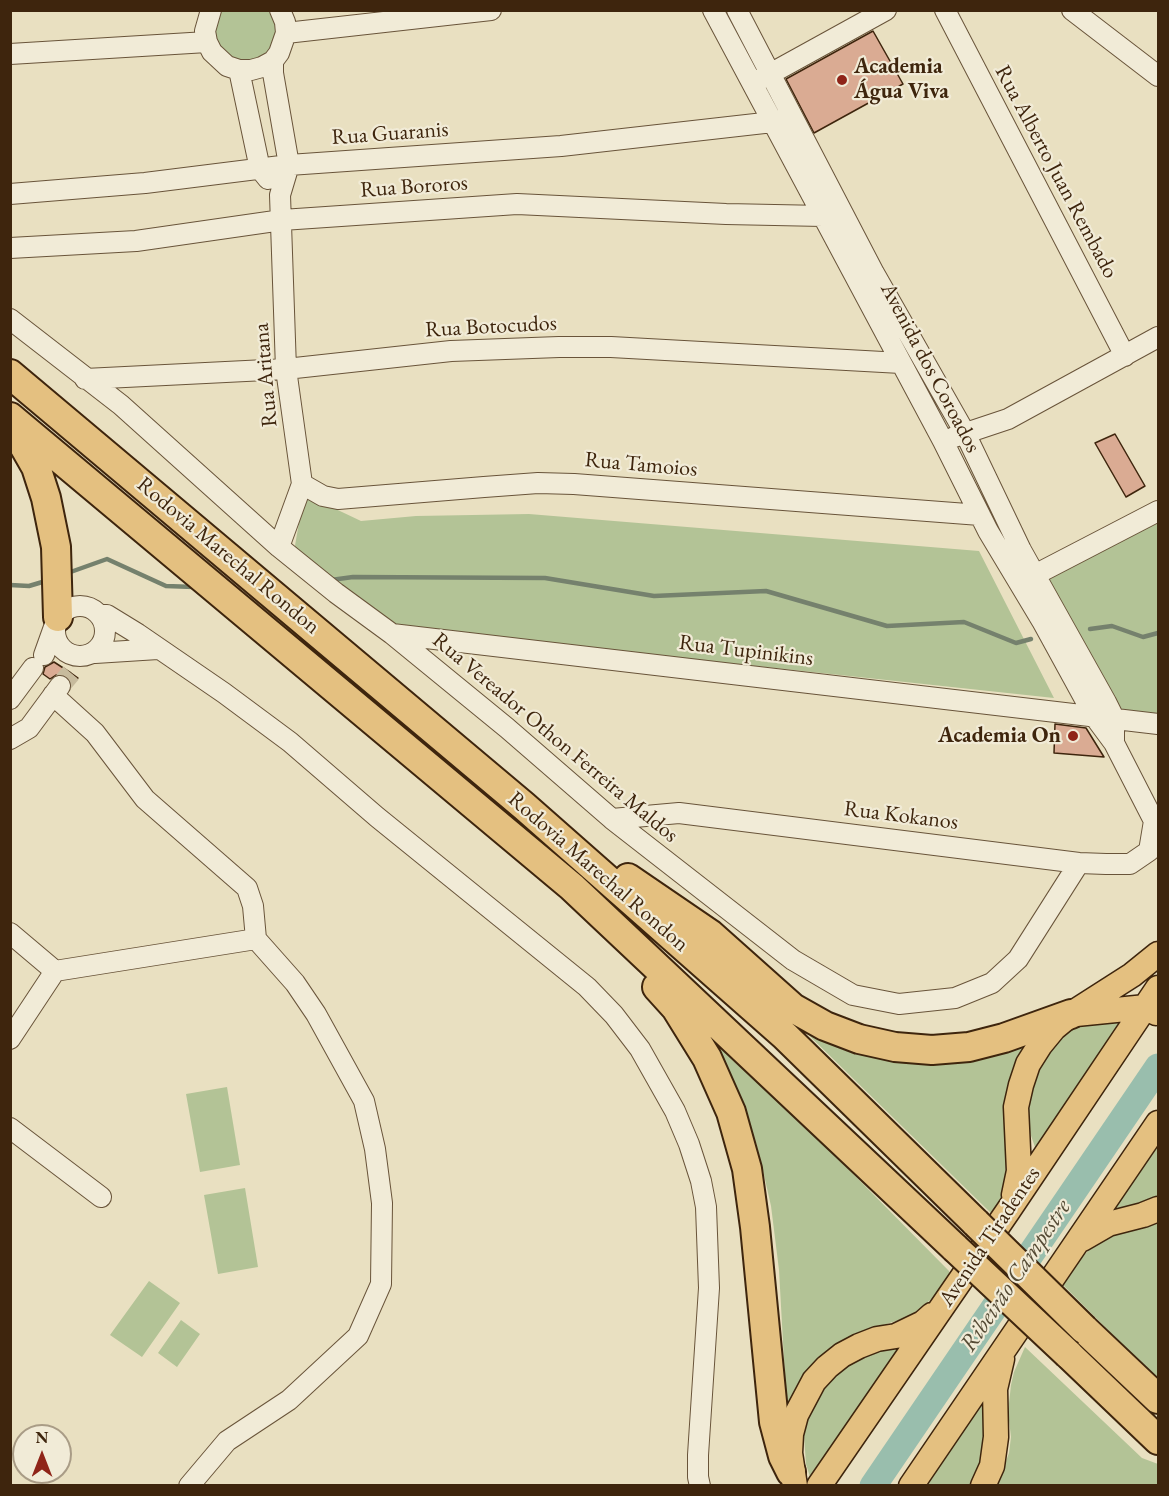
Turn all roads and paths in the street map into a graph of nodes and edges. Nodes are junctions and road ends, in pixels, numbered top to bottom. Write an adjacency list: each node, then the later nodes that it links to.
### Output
1 (211, 10): 10 (street)
2 (491, 10): 9 (street)
3 (713, 10): 16 (street, Avenida dos Coroados)
4 (737, 10): 14 (street, Avenida dos Coroados)
5 (886, 10): 14 (street)
6 (945, 10): 28 (street, Rua Alberto Juan Rembado)
7 (1072, 10): 15 (street)
8 (282, 11): 9 (street)
9 (286, 33): 12 (street)
10 (207, 42): 11 (street); 13 (street)
11 (10, 54)
12 (273, 61): 13 (street); 19 (street, Rua Aritana)
13 (239, 70): 20 (street)
14 (771, 74): 16 (street); 17 (street, Avenida dos Coroados)
15 (1158, 76)
16 (753, 84): 18 (street, Avenida dos Coroados)
17 (793, 116): 18 (street, Rua Guaranis); 35 (street, Avenida dos Coroados)
18 (773, 122): 19 (street, Rua Guaranis); 23 (street, Avenida dos Coroados)
19 (289, 165): 20 (street, Rua Guaranis); 22 (street, Rua Aritana)
20 (260, 169): 21 (street, Rua Guaranis); 22 (street)
21 (10, 194)
22 (280, 195): 24 (street, Rua Aritana)
23 (823, 216): 24 (street, Rua Bororos); 29 (street, Avenida dos Coroados)
24 (282, 220): 25 (street, Rua Bororos); 30 (street, Rua Aritana)
25 (10, 248)
26 (10, 320): 32 (street, Rua Vereador Othon Ferreira Maldos)
27 (1158, 337): 28 (street)
28 (1125, 356): 35 (street)
29 (901, 363): 30 (street, Rua Botocudos); 36 (street, Avenida dos Coroados)
30 (286, 369): 32 (street, Rua Botocudos); 37 (street, Rua Aritana)
31 (10, 374): 52 (highway, Rodovia Marechal Rondon)
32 (85, 379): 40 (street, Rua Vereador Othon Ferreira Maldos)
33 (10, 417): 56 (highway, Rodovia Marechal Rondon)
34 (10, 428): 43 (highway)
35 (965, 433): 36 (street); 41 (street, Avenida dos Coroados)
36 (943, 441): 39 (street, Avenida dos Coroados)
37 (303, 484): 39 (street, Rua Tamoios); 40 (street, Rua Aritana)
38 (1158, 511): 41 (street)
39 (980, 515): 41 (street, Avenida dos Coroados)
40 (279, 547): 44 (street, Rua Vereador Othon Ferreira Maldos)
41 (1027, 579): 49 (street, Avenida dos Coroados)
42 (100, 615): 43 (street); 45 (street); 46 (street)
43 (56, 622): 46 (street); 48 (street)
44 (392, 634): 49 (street, Rua Tupinikins); 53 (street, Rua Vereador Othon Ferreira Maldos)
45 (158, 650): 46 (street); 76 (street)
46 (90, 655): 47 (street)
47 (61, 685): 51 (street); 58 (street)
48 (10, 699)
49 (1104, 717): 50 (street, Rua Tupinikins); 54 (street, Avenida dos Coroados)
50 (1158, 724)
51 (10, 739)
52 (524, 806): 62 (highway); 72 (highway, Rodovia Marechal Rondon, bridge)
53 (612, 819): 55 (street, Rua Kokanos); 55 (street, Rua Vereador Othon Ferreira Maldos)
54 (1154, 821): 55 (street, Rua Kokanos)
55 (1079, 863)
56 (572, 887): 73 (highway, Rodovia Marechal Rondon, bridge); 74 (highway)
57 (10, 933): 60 (street)
58 (256, 939): 60 (street); 75 (street)
59 (1158, 954): 62 (main road)
60 (55, 970): 63 (street)
61 (1153, 1005): 62 (main road); 68 (main road, Avenida Tiradentes)
62 (1071, 1014): 68 (main road)
63 (10, 1039)
64 (1158, 1123): 69 (main road)
65 (10, 1128): 66 (street)
66 (100, 1197)
67 (1158, 1209): 69 (main road)
68 (1008, 1211): 70 (main road, Avenida Tiradentes)
69 (1070, 1251): 71 (main road)
70 (945, 1303): 74 (main road); 77 (main road, Avenida Tiradentes)
71 (1008, 1343): 78 (main road); 79 (main road)
72 (1158, 1399)
73 (1158, 1440)
74 (793, 1479)
75 (189, 1485)
76 (700, 1485)
77 (819, 1485)
78 (911, 1485)
79 (982, 1485)

